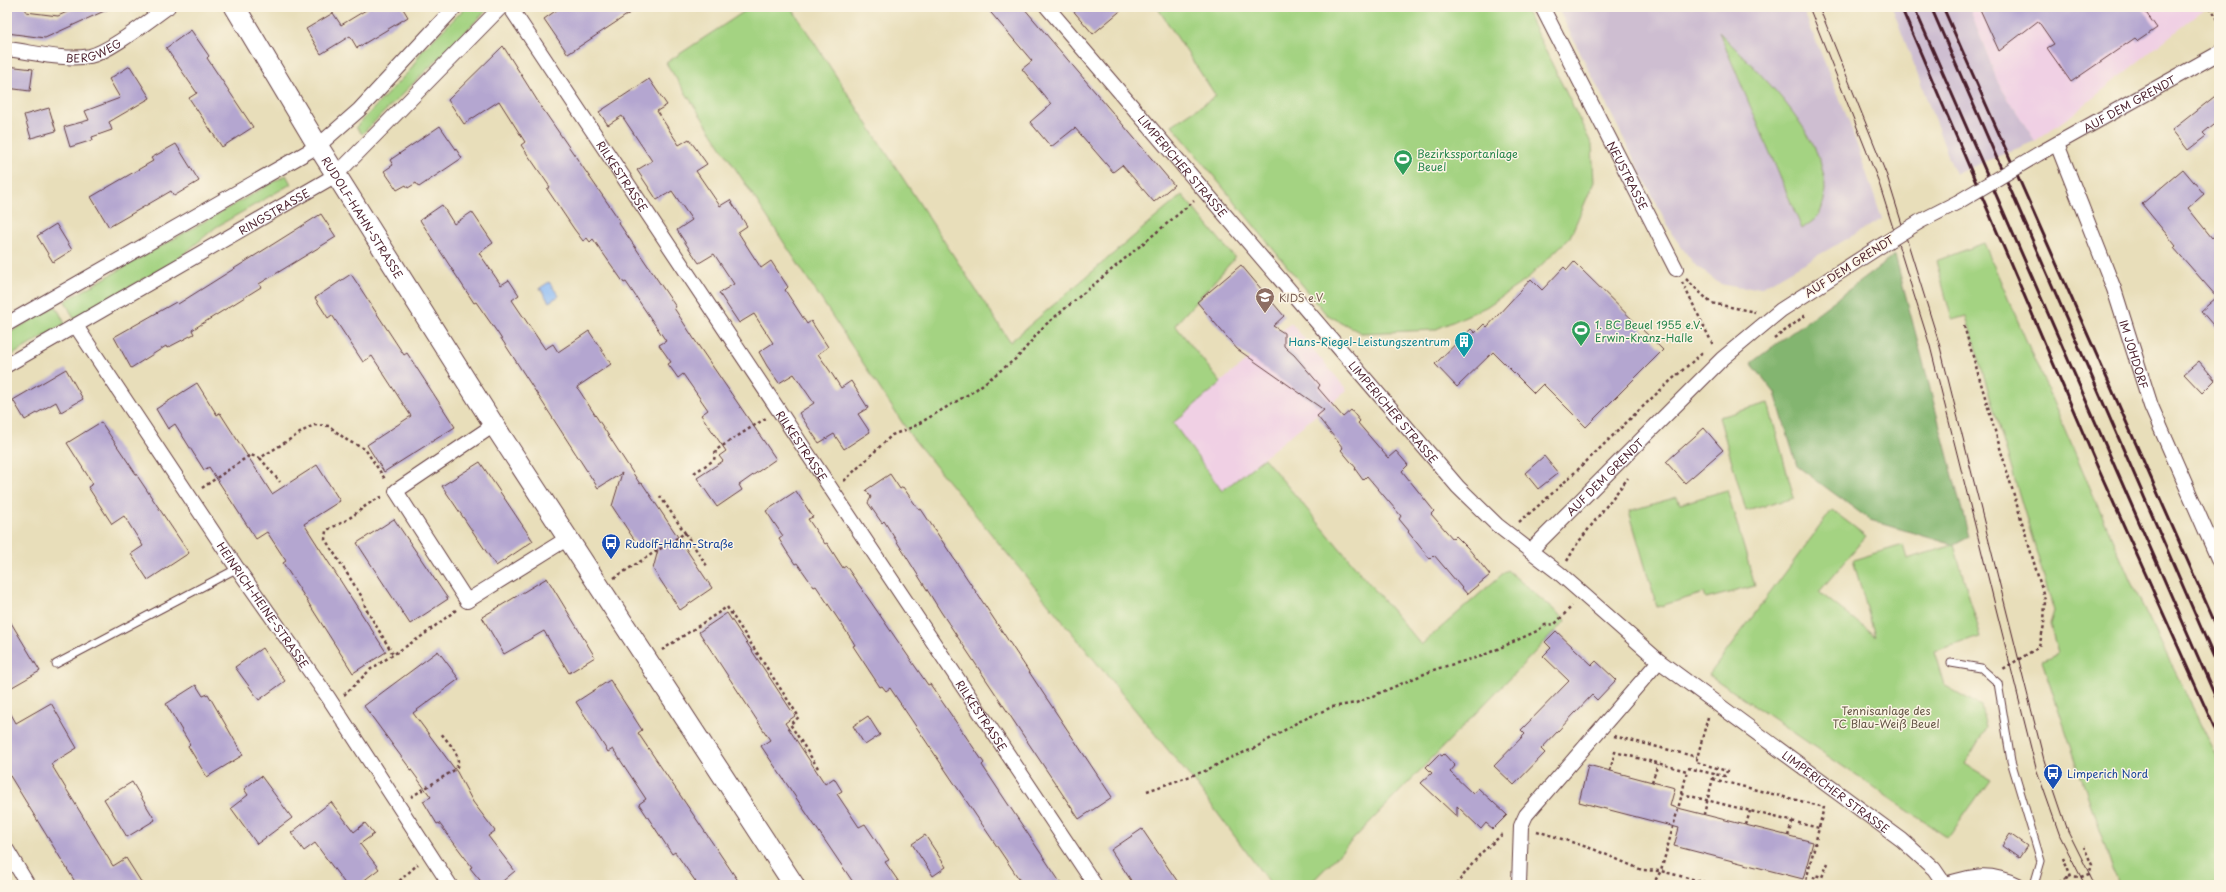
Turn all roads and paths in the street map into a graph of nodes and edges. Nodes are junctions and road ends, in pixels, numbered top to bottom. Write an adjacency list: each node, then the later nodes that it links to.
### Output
1 (168, 7): 10 (street, BERGWEG)
2 (235, 7): 13 (street, RUDOLF-HAHN-STRASSE)
3 (455, 7): 13 (street)
4 (501, 7): 14 (street, RINGSTRASSE)
5 (510, 7): 25 (street, RILKESTRASSE)
6 (1047, 7): 15 (street, LIMPERICHER STRASSE)
7 (1542, 7): 16 (street, NEUSTRASSE)
8 (2210, 7): 9 (path)
9 (2219, 21)
10 (7, 49)
11 (2219, 53): 12 (street, AUF DEM GRENDT)
12 (2057, 144): 17 (street, AUF DEM GRENDT, bridge); 38 (street, IM JOHDORF)
13 (318, 146): 14 (street, RUDOLF-HAHN-STRASSE); 19 (street)
14 (336, 175): 20 (street, RINGSTRASSE); 26 (street, RUDOLF-HAHN-STRASSE)
15 (1204, 192): 32 (path); 37 (street, LIMPERICHER STRASSE)
16 (1676, 269): 17 (path); 23 (path)
17 (1781, 310): 37 (street, AUF DEM GRENDT)
18 (1808, 314): 22 (path)
19 (7, 324)
20 (76, 326): 24 (street, RINGSTRASSE); 33 (street, HEINRICH-HEINE-STRASSE)
21 (1964, 326): 50 (path)
22 (1770, 342)
23 (1713, 345)
24 (7, 365)
25 (778, 410): 28 (path); 32 (street, RILKESTRASSE)
26 (494, 425): 31 (street); 36 (street, RUDOLF-HAHN-STRASSE)
27 (260, 458): 30 (path); 31 (path); 33 (path)
28 (694, 473)
29 (1629, 476): 41 (path)
30 (280, 482)
31 (396, 491): 44 (street); 45 (path)
32 (834, 491): 87 (street, RILKESTRASSE)
33 (190, 496): 40 (street, HEINRICH-HEINE-STRASSE)
34 (660, 496): 35 (path)
35 (685, 533): 39 (path); 42 (path)
36 (568, 538): 42 (street, RUDOLF-HAHN-STRASSE); 44 (street)
37 (1531, 550): 41 (street, LIMPERICHER STRASSE)
38 (2219, 561)
39 (707, 566)
40 (238, 568): 49 (lane); 52 (street, HEINRICH-HEINE-STRASSE)
41 (1559, 573): 43 (street, LIMPERICHER STRASSE)
42 (599, 588): 46 (street, RUDOLF-HAHN-STRASSE)
43 (1582, 593): 47 (street, LIMPERICHER STRASSE); 63 (path)
44 (467, 601): 45 (path)
45 (393, 654): 52 (path)
46 (647, 660): 57 (path); 86 (street, RUDOLF-HAHN-STRASSE)
47 (1659, 661): 51 (street, LIMPERICHER STRASSE); 53 (street)
48 (1951, 663): 50 (lane)
49 (56, 664)
50 (1998, 683): 95 (lane)
51 (1712, 701): 55 (path); 93 (street, LIMPERICHER STRASSE)
52 (333, 704): 66 (street, HEINRICH-HEINE-STRASSE)
53 (1600, 732): 55 (path); 71 (street)
54 (441, 733): 66 (path)
55 (1697, 758): 60 (path)
56 (1658, 764): 59 (path); 62 (path); 64 (path)
57 (818, 768)
58 (1688, 768): 60 (path)
59 (1610, 771)
60 (1714, 774): 61 (path)
61 (1713, 779): 65 (path); 72 (path)
62 (1652, 782)
63 (1147, 791)
64 (1682, 794): 65 (path); 79 (path)
65 (1708, 801): 67 (path); 68 (path)
66 (399, 804): 76 (street, HEINRICH-HEINE-STRASSE)
67 (1750, 811): 69 (path); 70 (path)
68 (1704, 814)
69 (1792, 822): 72 (path); 73 (path)
70 (1746, 825)
71 (1521, 826): 79 (path); 82 (street); 88 (path)
72 (1819, 828): 91 (path)
73 (1788, 836)
74 (2084, 847): 80 (path)
75 (7, 850): 83 (street)
76 (431, 855): 84 (path); 85 (street, HEINRICH-HEINE-STRASSE)
77 (2063, 857): 80 (path)
78 (1828, 863): 92 (path)
79 (1661, 871): 89 (path); 90 (path)
80 (2071, 876): 81 (path)
81 (2067, 877): 96 (path); 97 (path)
82 (1519, 884)
83 (28, 885)
84 (395, 885)
85 (450, 885)
86 (794, 885)
87 (1095, 885)
88 (1456, 885)
89 (1660, 885)
90 (1715, 885)
91 (1805, 885)
92 (1812, 885)
93 (1945, 885): 94 (street, LIMPERICHER STRASSE)
94 (2017, 885)
95 (2034, 885)
96 (2053, 885)
97 (2071, 885)

